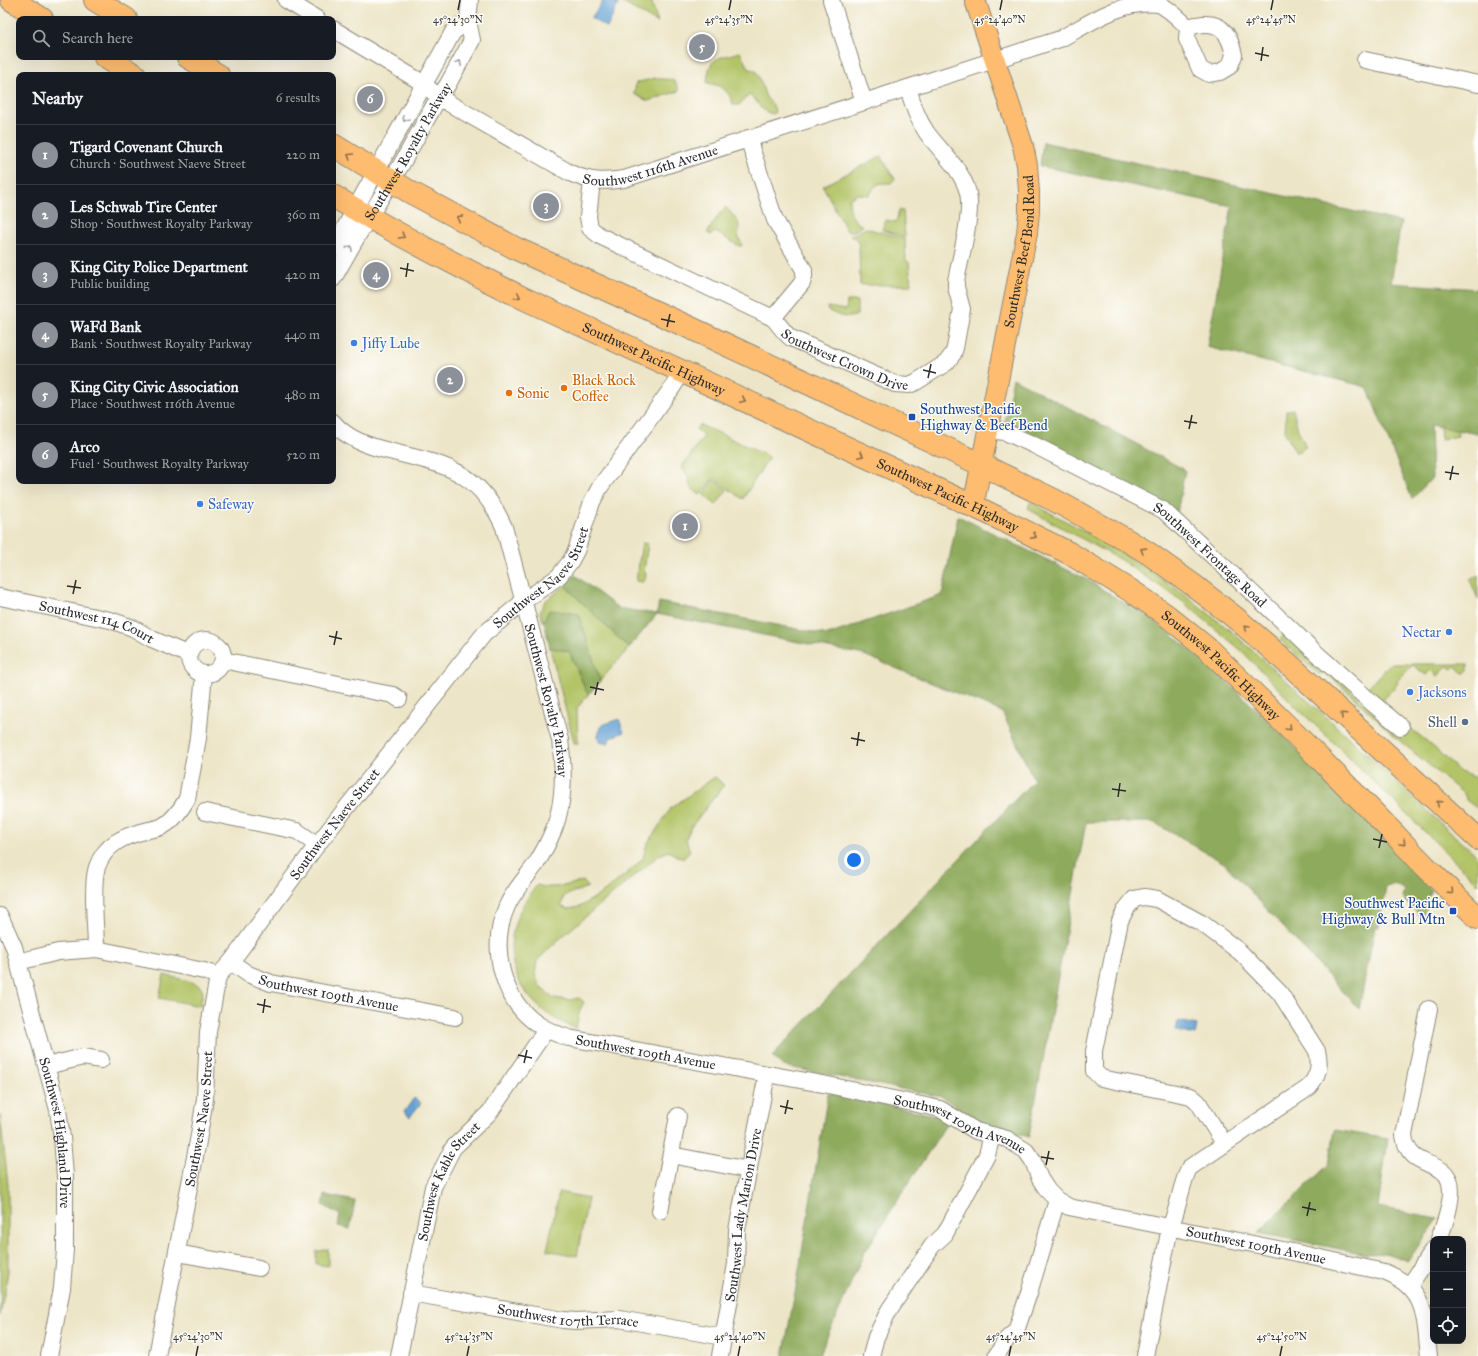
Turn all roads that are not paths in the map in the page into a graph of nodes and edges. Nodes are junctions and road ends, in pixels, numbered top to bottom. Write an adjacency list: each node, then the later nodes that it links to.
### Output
1 (12, 0): 7 (highway)
2 (95, 0): 8 (highway)
3 (286, 0): 9 (street)
4 (470, 0): 10 (street, Southwest Royalty Parkway)
5 (832, 0): 23 (street)
6 (974, 0): 15 (main road, Southwest Beef Bend Road)
7 (37, 16)
8 (121, 16)
9 (312, 16)
10 (468, 21): 20 (street, Southwest Royalty Parkway); 22 (street, Southwest Royalty Parkway, one-way to 10)
11 (1188, 27): 15 (street, Southwest 116th Avenue)
12 (336, 31): 20 (street, Southwest 116th Avenue)
13 (110, 60): 17 (highway)
14 (193, 60): 18 (highway)
15 (994, 60): 21 (street, Southwest 116th Avenue); 35 (main road, Southwest Beef Bend Road)
16 (1365, 60): 19 (street)
17 (130, 72)
18 (213, 72)
19 (1478, 84)
20 (424, 85): 22 (street, Southwest 116th Avenue); 26 (street, Southwest Royalty Parkway, one-way to 26)
21 (908, 88): 23 (street, Southwest 116th Avenue); 32 (street, Southwest Crown Drive)
22 (440, 97): 26 (street, Southwest Royalty Parkway); 27 (street, Southwest 116th Avenue)
23 (864, 102): 24 (street, Southwest 116th Avenue)
24 (748, 138): 27 (street, Southwest 116th Avenue); 32 (street)
25 (336, 147): 26 (highway, one-way to 25)
26 (383, 176): 29 (street, Southwest Royalty Parkway); 36 (highway, one-way to 26)
27 (592, 181): 32 (street, Southwest Crown Drive)
28 (336, 198): 29 (highway, Southwest Pacific Highway)
29 (362, 213): 30 (street, Southwest Royalty Parkway); 31 (street, Southwest Royalty Parkway, one-way to 29); 33 (highway, Southwest Pacific Highway, one-way to 33)
30 (336, 245)
31 (336, 273)
32 (773, 318)
33 (682, 372): 37 (highway, Southwest Pacific Highway, one-way to 37); 39 (street, Southwest Naeve Street)
34 (336, 425): 39 (street, Southwest Royalty Parkway)
35 (988, 430): 36 (main road, Southwest Beef Bend Road); 44 (street, Southwest Frontage Road)
36 (982, 465): 37 (main road, Southwest Beef Bend Road); 46 (highway, one-way to 36)
37 (973, 507): 50 (highway, Southwest Pacific Highway, one-way to 50)
38 (0, 597): 40 (street, Southwest 114 Court)
39 (524, 601): 48 (street, Southwest Naeve Street); 57 (street, Southwest Royalty Parkway)
40 (190, 655): 41 (street); 42 (street)
41 (223, 660): 42 (street); 43 (street)
42 (204, 674): 51 (street)
43 (399, 699)
44 (1401, 727)
45 (205, 812): 48 (street)
46 (1470, 824): 47 (highway)
47 (1478, 839)
48 (317, 845): 53 (street, Southwest Naeve Street)
49 (0, 916): 52 (street, Southwest Highland Drive)
50 (1478, 918)
51 (96, 949): 52 (street); 54 (street)
52 (18, 962): 59 (street, Southwest Highland Drive)
53 (230, 962): 54 (street, Southwest Naeve Street); 56 (street, Southwest 109th Avenue)
54 (218, 976): 70 (street, Southwest Naeve Street)
55 (1429, 1008): 69 (street)
56 (455, 1017)
57 (546, 1030): 60 (street, Southwest 109th Avenue); 74 (street, Southwest Kable Street)
58 (101, 1060): 59 (street)
59 (47, 1066): 76 (street, Southwest Highland Drive)
60 (767, 1074): 62 (street, Southwest 109th Avenue); 65 (street, Southwest Lady Marion Drive)
61 (678, 1116): 64 (street)
62 (992, 1135): 66 (street, Southwest 109th Avenue); 80 (street)
63 (1224, 1143): 63 (street); 68 (street)
64 (671, 1155): 65 (street); 67 (street)
65 (749, 1170): 75 (street, Southwest Lady Marion Drive)
66 (1057, 1200): 68 (street, Southwest 109th Avenue); 81 (street)
67 (660, 1211)
68 (1170, 1227): 73 (street, Southwest 109th Avenue); 82 (street)
69 (1441, 1236)
70 (177, 1253): 72 (street); 77 (street, Southwest Naeve Street)
71 (1430, 1254): 73 (street)
72 (259, 1268)
73 (1408, 1286): 83 (street, Southwest 109th Avenue)
74 (411, 1293): 75 (street, Southwest 107th Terrace); 78 (street, Southwest Kable Street)
75 (724, 1337): 79 (street, Southwest Lady Marion Drive)
76 (49, 1356)
77 (157, 1356)
78 (399, 1356)
79 (720, 1356)
80 (872, 1356)
81 (996, 1356)
82 (1146, 1356)
83 (1429, 1356)

